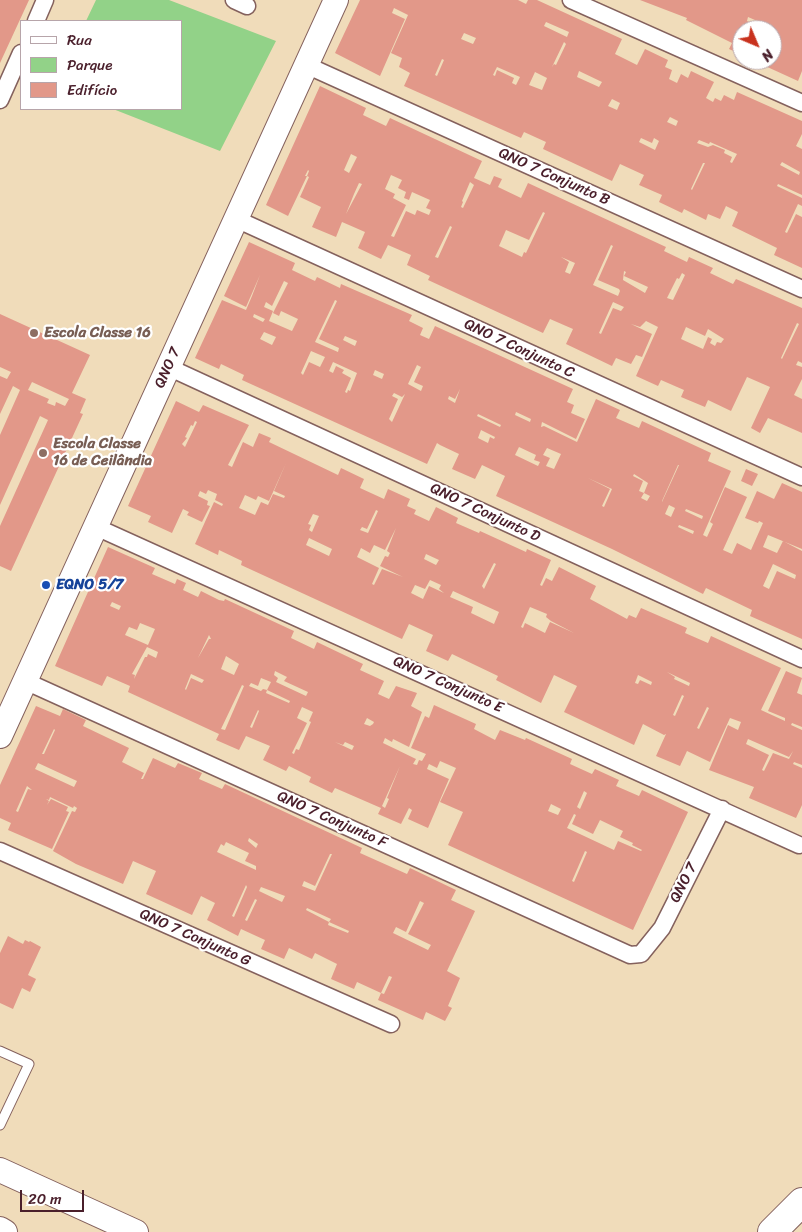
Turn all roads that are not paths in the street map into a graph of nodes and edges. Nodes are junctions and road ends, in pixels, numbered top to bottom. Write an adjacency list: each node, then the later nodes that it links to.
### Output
1 (45, 0): 4 (street)
2 (336, 0): 6 (main road, QNO 7)
3 (571, 0): 8 (street)
4 (36, 20)
5 (20, 55): 7 (street)
6 (306, 65): 9 (main road, QNO 7); 10 (street, QNO 7 Conjunto B)
7 (0, 100)
8 (802, 104)
9 (236, 219): 11 (main road, QNO 7); 12 (street, QNO 7 Conjunto C)
10 (802, 289)
11 (168, 367): 13 (main road, QNO 7); 14 (street, QNO 7 Conjunto D)
12 (802, 477)
13 (96, 527): 15 (main road, QNO 7); 17 (street, QNO 7 Conjunto E)
14 (802, 659)
15 (25, 681): 16 (main road, QNO 7); 20 (street, QNO 7 Conjunto F)
16 (0, 736)
17 (722, 808): 18 (street, QNO 7 Conjunto E); 20 (street, QNO 7)
18 (799, 845)
19 (0, 851): 21 (street, QNO 7 Conjunto G)
20 (640, 954)
21 (391, 1024)
22 (0, 1051): 23 (lane)
23 (0, 1123)
24 (0, 1170): 28 (main road)
25 (802, 1202): 29 (highway)
26 (0, 1230): 27 (main road)
27 (6, 1232)
28 (136, 1232)
29 (772, 1232)

